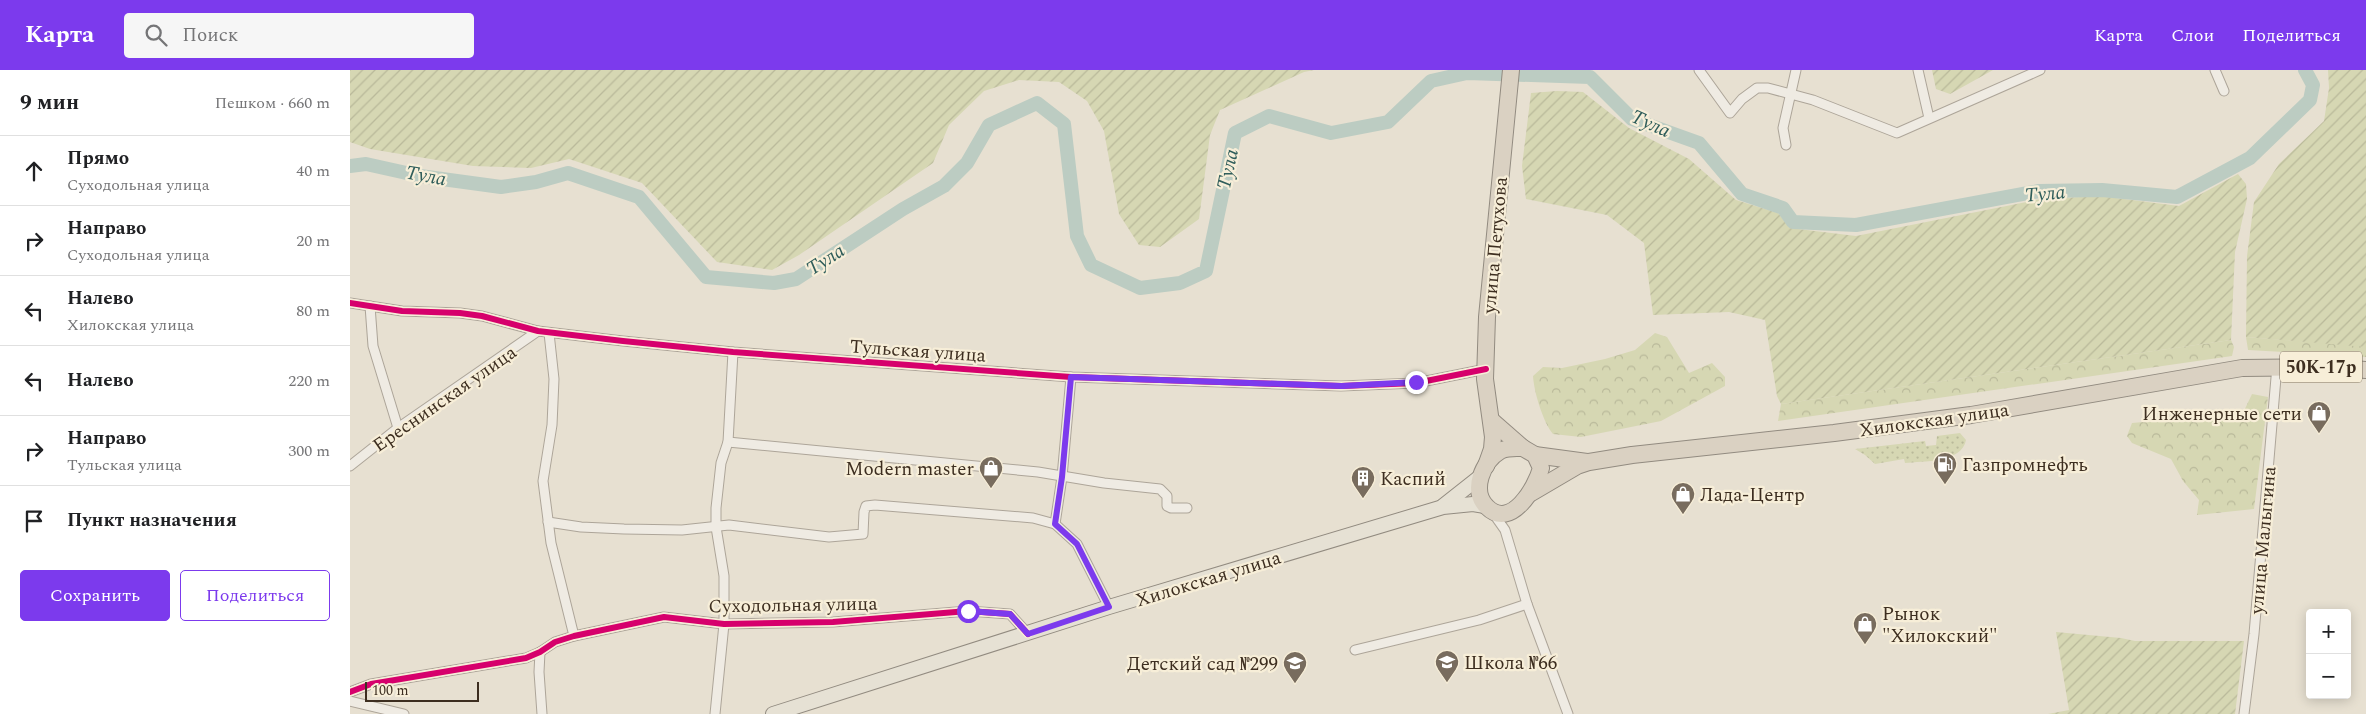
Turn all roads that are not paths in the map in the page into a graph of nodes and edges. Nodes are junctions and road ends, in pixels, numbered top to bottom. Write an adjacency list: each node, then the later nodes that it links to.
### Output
1 (1511, 70): 17 (highway, улица Петухова)
2 (1699, 70): 8 (street)
3 (1796, 70): 8 (street)
4 (1918, 70): 9 (street)
5 (2040, 70): 9 (street)
6 (2215, 70): 7 (street)
7 (2224, 91)
8 (1790, 94): 9 (street); 10 (street)
9 (1929, 118)
10 (1786, 145)
11 (350, 303): 12 (street, Тульская улица)
12 (370, 306): 13 (street, Тульская улица); 21 (street)
13 (538, 332): 14 (street, Тульская улица); 21 (street, Ереснинская улица)
14 (550, 333): 15 (street, Тульская улица); 33 (street)
15 (733, 352): 19 (street, Тульская улица); 22 (street)
16 (2277, 366): 18 (highway, 50К-17р); 24 (highway, Хилокская улица); 51 (street, улица Малыгина)
17 (1486, 369): 19 (street, Тульская улица); 20 (highway, улица Петухова)
18 (2366, 370)
19 (1071, 377): 27 (street)
20 (1491, 420): 23 (highway); 26 (highway, улица Петухова)
21 (398, 428): 25 (street, Ереснинская улица)
22 (728, 442): 27 (street); 35 (street)
23 (1529, 452): 24 (highway); 26 (highway); 28 (highway)
24 (1589, 462): 28 (highway)
25 (350, 466)
26 (1483, 471): 29 (main road); 31 (highway)
27 (1062, 477): 30 (street); 34 (street)
28 (1531, 493): 32 (highway)
29 (1443, 507): 31 (main road); 38 (main road, Хилокская улица)
30 (1187, 508)
31 (1488, 509): 32 (highway); 36 (street)
32 (1513, 510): 36 (street)
33 (548, 522): 35 (street); 41 (street)
34 (1055, 524): 35 (street); 38 (street)
35 (716, 527): 39 (street)
36 (1505, 530): 37 (street)
37 (1527, 604): 42 (street); 50 (street)
38 (1109, 607): 40 (main road, Хилокская улица)
39 (724, 624): 40 (street, Суходольная улица); 41 (street, Суходольная улица); 48 (street)
40 (1028, 634): 49 (main road, Хилокская улица)
41 (574, 636): 43 (street, Суходольная улица)
42 (1355, 650)
43 (540, 652): 44 (street, Суходольная улица); 47 (street)
44 (350, 692)
45 (350, 701): 46 (street)
46 (404, 714)
47 (542, 714)
48 (716, 714)
49 (773, 714)
50 (1568, 714)
51 (2244, 714)

